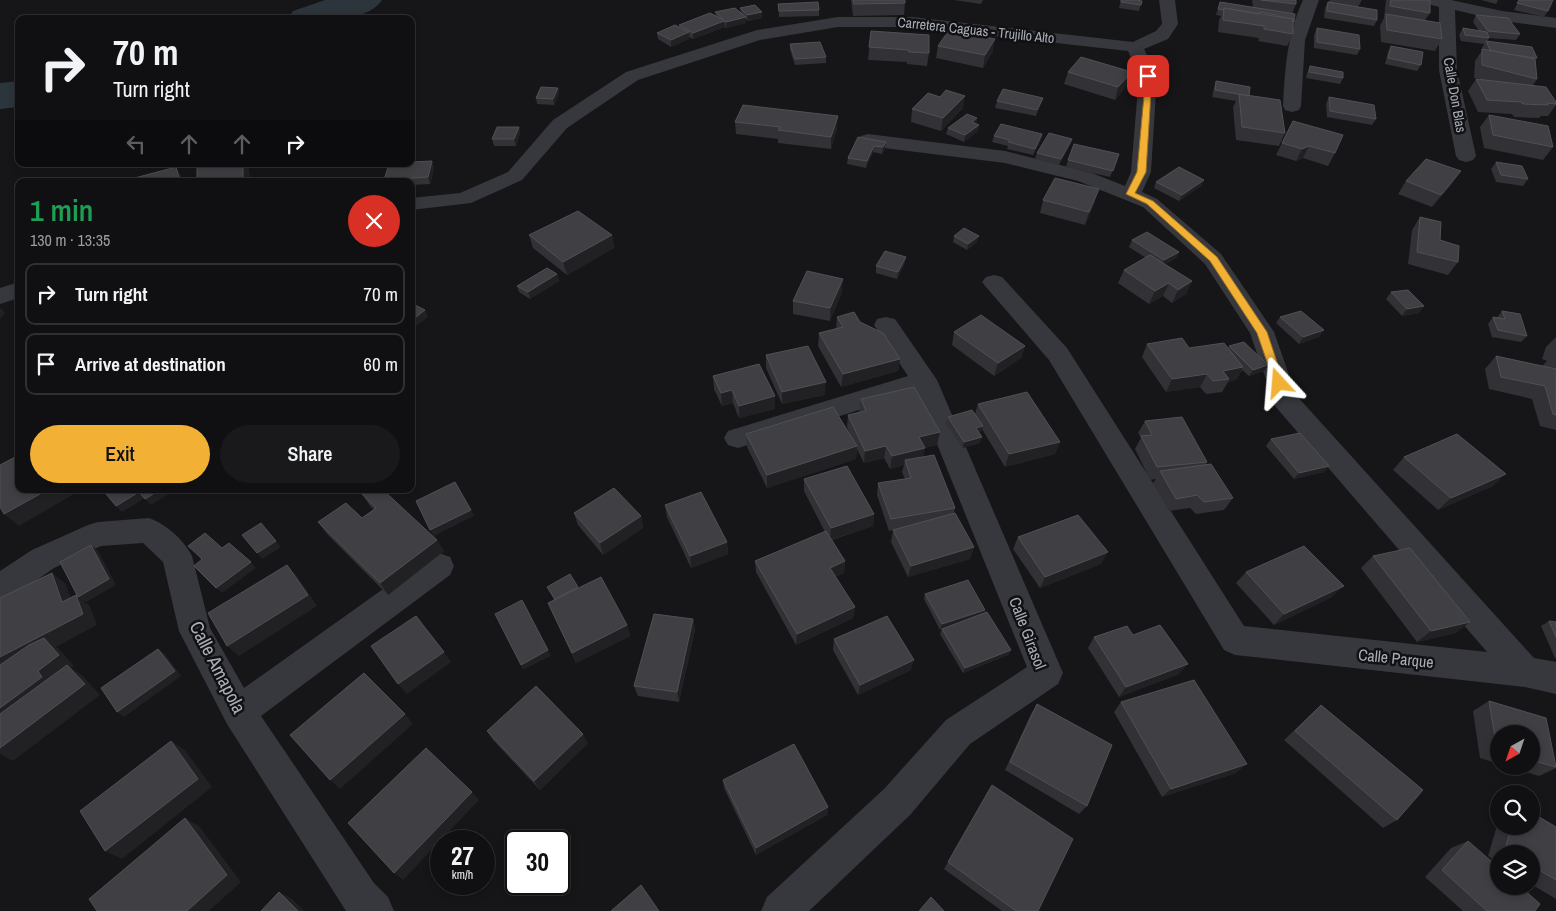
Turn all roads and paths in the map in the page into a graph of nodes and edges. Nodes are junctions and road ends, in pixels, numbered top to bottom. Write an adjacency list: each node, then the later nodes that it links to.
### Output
1 (1167, 0): 8 (street, Carretera Caguas - Trujillo Alto)
2 (1311, 0): 9 (street)
3 (1429, 0): 5 (street)
4 (1506, 0): 6 (street)
5 (1447, 5): 6 (street); 11 (street, Calle Don Blas)
6 (1502, 16): 7 (street)
7 (1556, 23)
8 (1134, 47): 12 (street); 13 (street, Carretera Caguas - Trujillo Alto)
9 (1292, 106)
10 (868, 140): 12 (street)
11 (1466, 156)
12 (1131, 194): 22 (street)
13 (415, 204)
14 (994, 282): 22 (street, Calle Parque)
15 (15, 291): 16 (street)
16 (0, 296)
17 (886, 326): 18 (street, Calle Girasol)
18 (924, 380): 19 (street); 25 (street, Calle Girasol)
19 (738, 438)
20 (439, 566): 23 (street)
21 (0, 588): 23 (street, Calle Amapola)
22 (1541, 675)
23 (239, 712): 24 (street, Calle Amapola)
24 (374, 911)
25 (781, 911)

